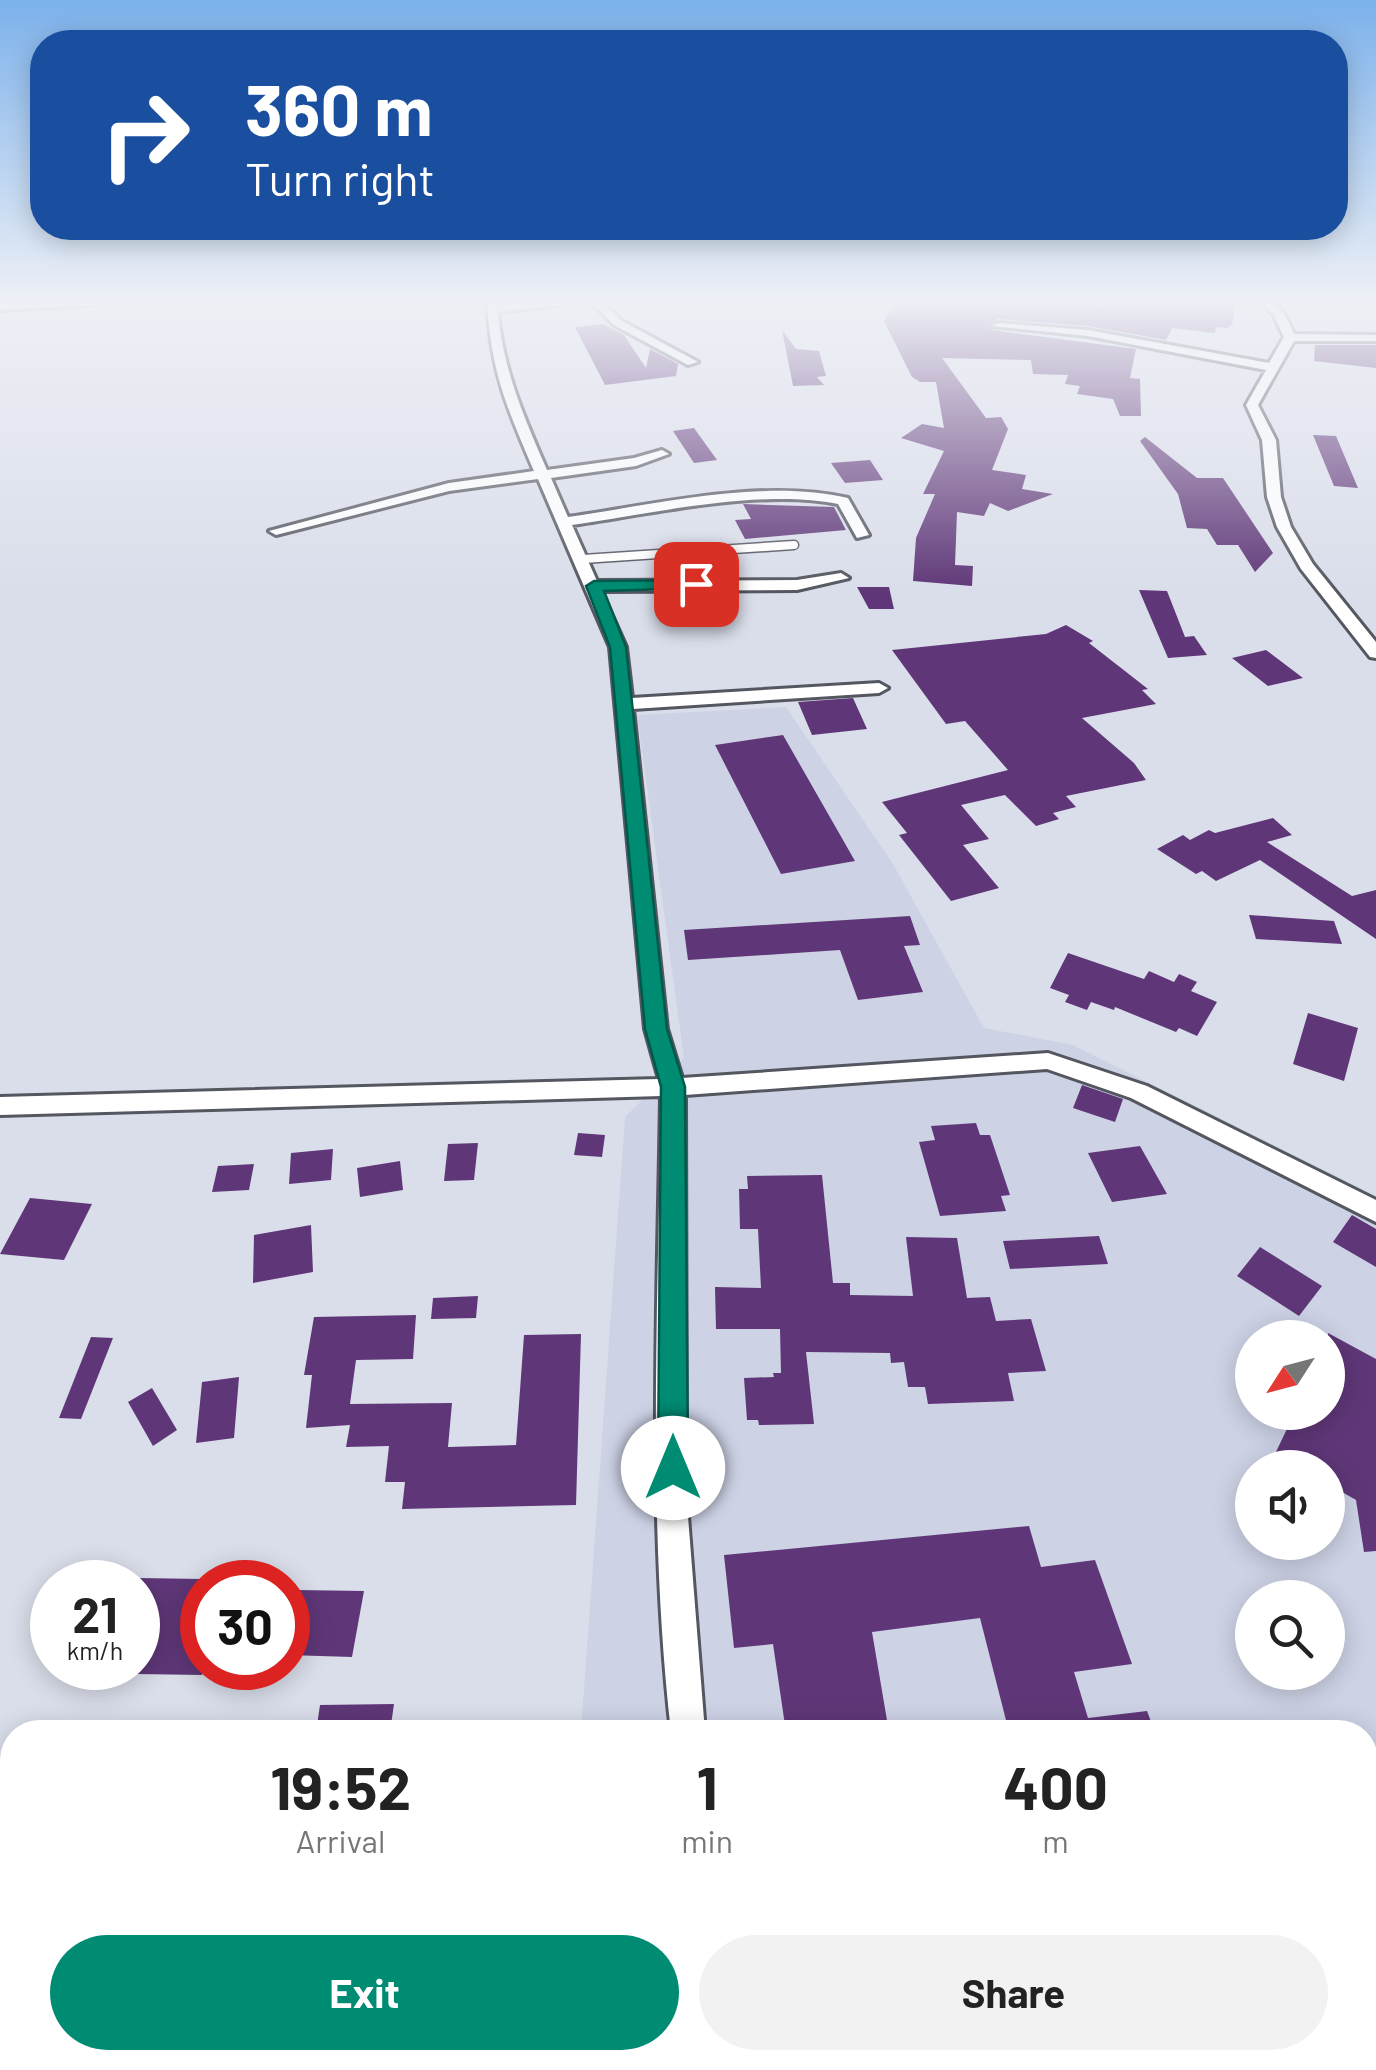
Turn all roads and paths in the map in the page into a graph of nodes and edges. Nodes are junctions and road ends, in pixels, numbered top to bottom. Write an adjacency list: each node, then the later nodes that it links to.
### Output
1 (510, 399): 4 (street)
2 (1254, 399): 12 (street)
3 (662, 454): 4 (street)
4 (545, 472): 5 (street); 6 (street)
5 (566, 522): 7 (street); 9 (street)
6 (276, 531)
7 (862, 535)
8 (794, 544): 9 (lane)
9 (582, 559): 11 (street)
10 (841, 578): 11 (street)
11 (594, 586): 14 (street)
12 (1376, 653)
13 (879, 688): 14 (street)
14 (624, 704): 15 (street)
15 (673, 1087): 16 (street); 17 (street); 18 (street)
16 (0, 1106)
17 (1376, 1212)
18 (687, 1720)

